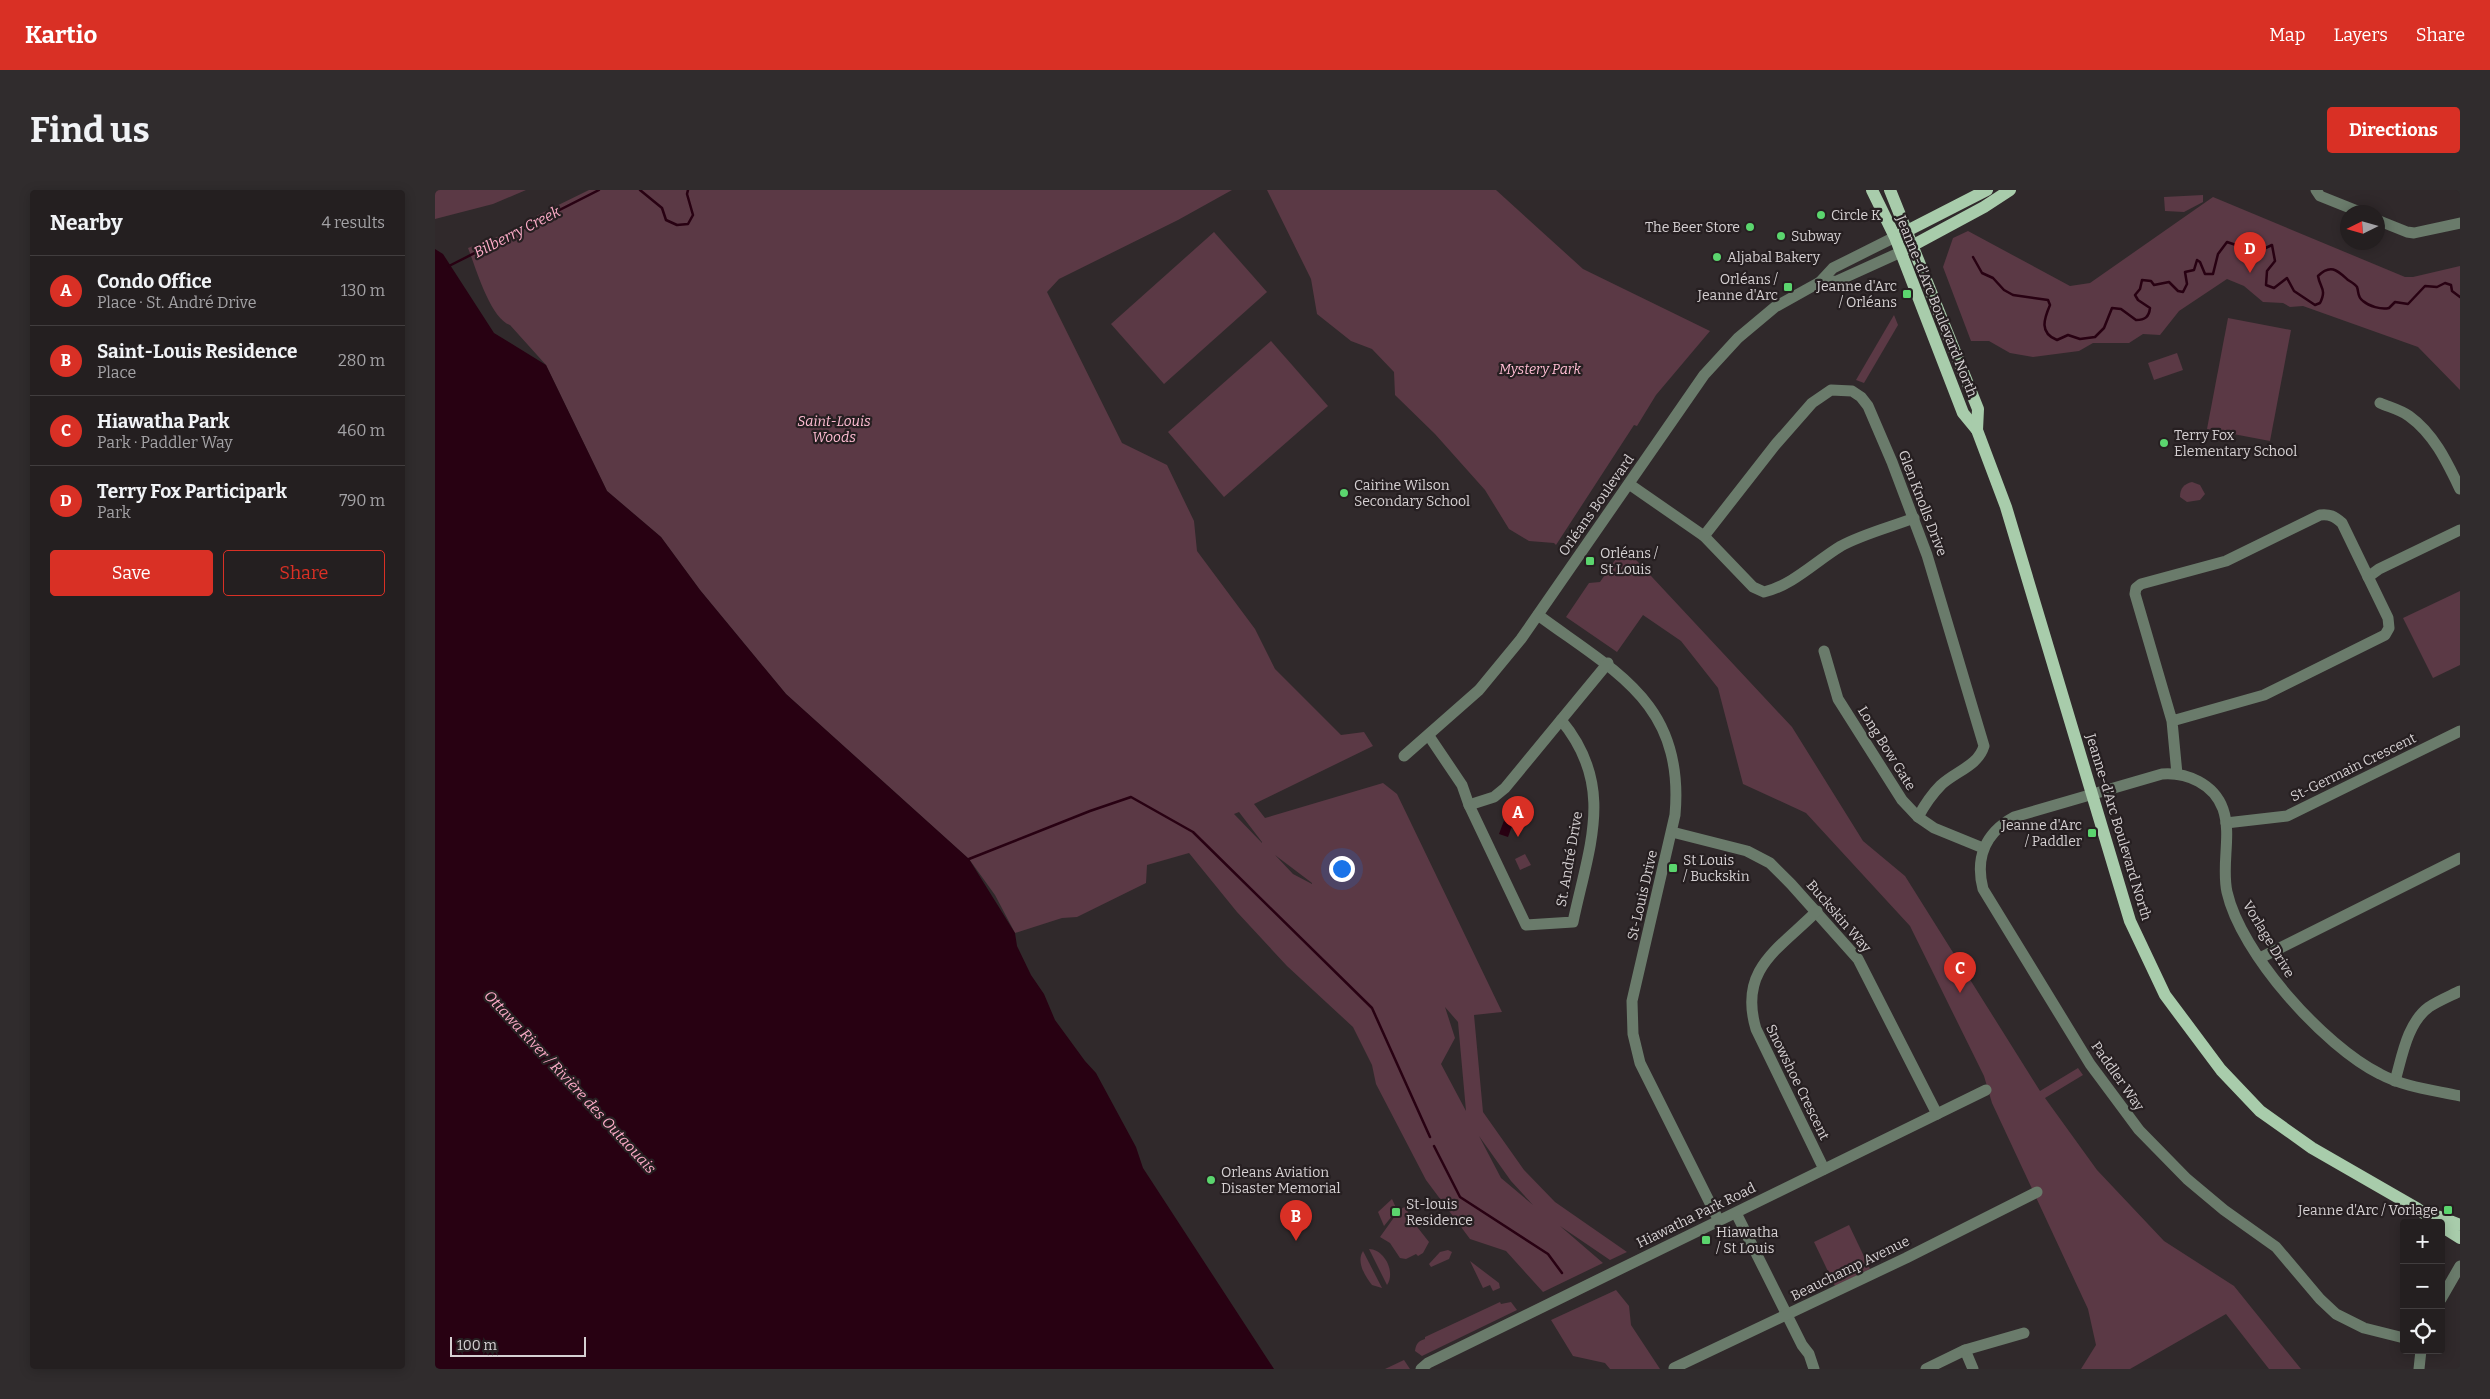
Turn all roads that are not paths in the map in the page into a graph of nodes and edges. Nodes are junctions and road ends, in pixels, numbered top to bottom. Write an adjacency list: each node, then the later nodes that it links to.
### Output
1 (1872, 190): 10 (main road, Jeanne-d'Arc Boulevard North)
2 (1890, 190): 9 (main road, Jeanne-d'Arc Boulevard North)
3 (1987, 190): 9 (main road, Orléans Boulevard)
4 (2009, 190): 11 (main road, Orléans Boulevard)
5 (2316, 190): 6 (street)
6 (2342, 205)
7 (2385, 223): 8 (street)
8 (2460, 223)
9 (1909, 231): 10 (main road, Orléans Boulevard); 11 (main road, Jeanne-d'Arc Boulevard North)
10 (1895, 237): 12 (main road, Jeanne-d'Arc Boulevard North); 13 (street, Orléans Boulevard)
11 (1914, 245): 12 (main road, Orléans Boulevard); 15 (main road, Jeanne-d'Arc Boulevard North)
12 (1901, 252): 13 (street, Orléans Boulevard); 15 (main road, Jeanne-d'Arc Boulevard North)
13 (1821, 282): 16 (street, Orléans Boulevard)
14 (2380, 403): 17 (street)
15 (1977, 430): 31 (main road, Jeanne-d'Arc Boulevard North)
16 (1629, 484): 20 (street); 22 (street, Orléans Boulevard)
17 (2460, 489)
18 (1914, 518): 20 (street); 20 (street, Glen Knolls Drive); 33 (street, Glen Knolls Drive)
19 (2460, 530): 21 (street)
20 (1703, 536)
21 (2368, 577): 26 (street); 26 (street)
22 (1538, 615): 24 (street, St-Louis Drive); 28 (street, Orléans Boulevard)
23 (1824, 651): 33 (street, Long Bow Gate)
24 (1608, 663): 25 (street); 35 (street, St-Louis Drive)
25 (1561, 720): 32 (street); 32 (street, St. André Drive)
26 (2172, 721): 30 (street)
27 (2460, 732): 34 (street, St-Germain Crescent)
28 (1429, 736): 29 (street, Orléans Boulevard); 32 (street, St. André Drive)
29 (1404, 756)
30 (2177, 774): 31 (street); 34 (street, Vorlage Drive)
31 (2093, 794): 36 (street, Paddler Way); 47 (main road, Jeanne-d'Arc Boulevard North)
32 (1469, 805)
33 (1918, 817): 36 (street, Long Bow Gate)
34 (2226, 823): 39 (street, Vorlage Drive)
35 (1672, 832): 38 (street, Buckskin Way); 50 (street, St-Louis Drive)
36 (1983, 848): 58 (street, Paddler Way)
37 (2460, 858): 39 (street)
38 (1817, 911): 44 (street, Buckskin Way); 45 (street, Snowshoe Crescent)
39 (2260, 958): 41 (street, Vorlage Drive)
40 (2460, 991): 41 (street)
41 (2395, 1081): 43 (street, Vorlage Drive)
42 (1985, 1090): 44 (street, Hiawatha Park Road)
43 (2460, 1096)
44 (1937, 1114): 45 (street, Hiawatha Park Road)
45 (1824, 1169): 48 (street, Hiawatha Park Road)
46 (2037, 1192): 56 (street, Beauchamp Avenue)
47 (2418, 1209): 49 (main road, Jeanne-d'Arc Boulevard North); 51 (main road, Jeanne-d'Arc Boulevard North)
48 (1736, 1213): 50 (street, Hiawatha Park Road); 56 (street)
49 (2432, 1219)
50 (1719, 1220): 62 (street, Hiawatha Park Road)
51 (2460, 1225)
52 (2445, 1229): 53 (main road)
53 (2460, 1238)
54 (2460, 1266): 55 (street)
55 (2445, 1293)
56 (1787, 1315): 61 (street, Beauchamp Avenue); 63 (street)
57 (2024, 1333): 59 (street)
58 (2400, 1337)
59 (1965, 1350): 64 (street); 65 (street)
60 (2421, 1354): 66 (street)
61 (1674, 1368)
62 (1421, 1369)
63 (1814, 1369)
64 (1926, 1369)
65 (1973, 1369)
66 (2419, 1369)

